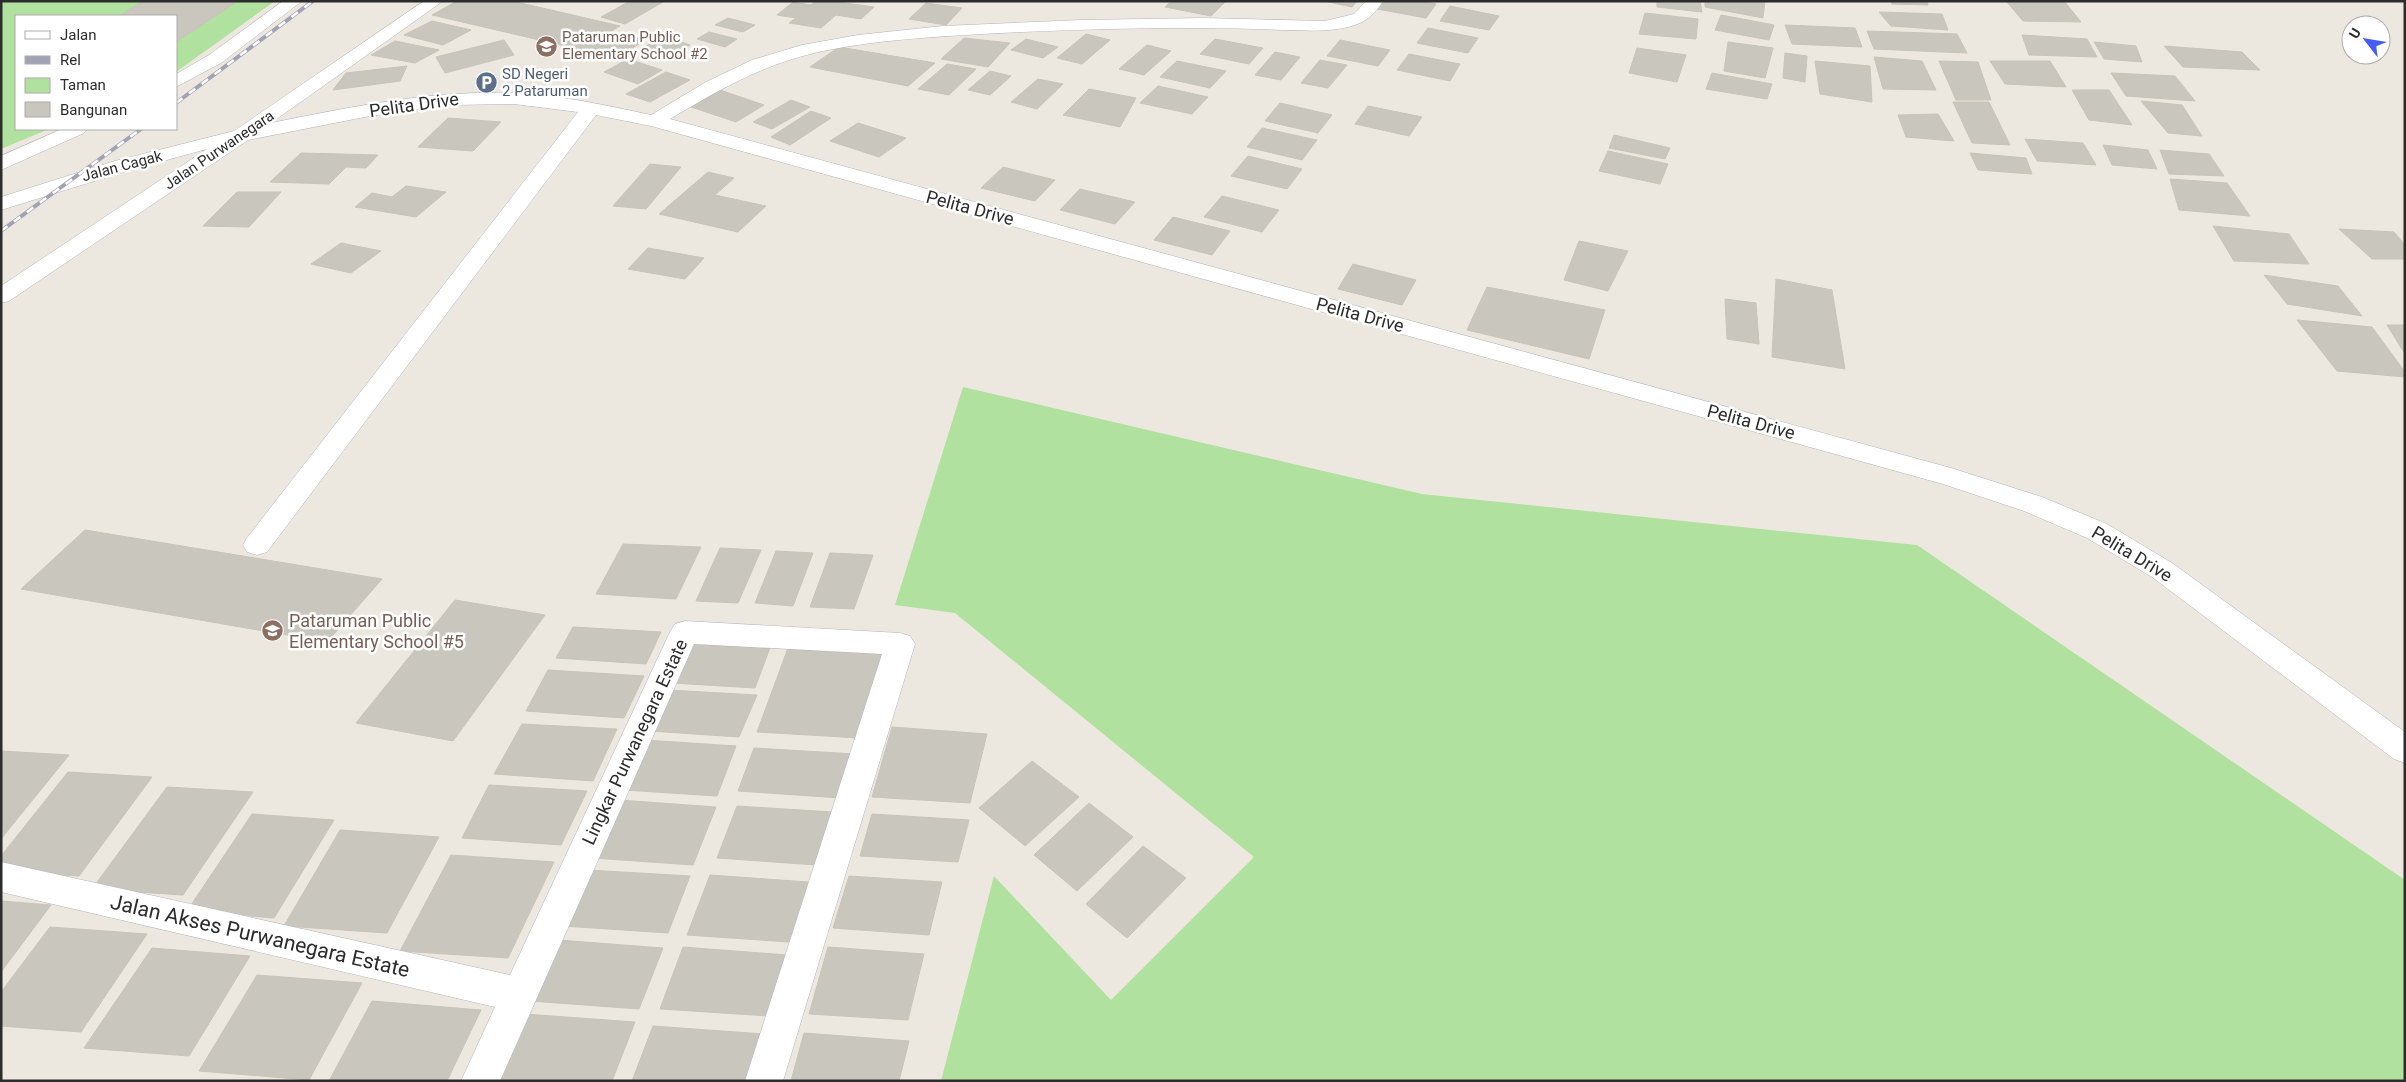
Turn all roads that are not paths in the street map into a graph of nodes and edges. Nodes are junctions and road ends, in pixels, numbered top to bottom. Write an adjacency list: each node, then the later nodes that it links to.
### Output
1 (294, 1): 4 (street)
2 (435, 1): 8 (street, Jalan Purwanegara)
3 (1375, 1): 6 (street)
4 (178, 81)
5 (591, 108): 6 (street, Pelita Drive); 8 (street, Pelita Drive); 12 (street)
6 (654, 121): 13 (street, Pelita Drive)
7 (75, 130): 9 (street)
8 (245, 133): 10 (street, Jalan Cagak); 11 (street, Jalan Purwanegara)
9 (1, 164)
10 (1, 204)
11 (1, 296)
12 (257, 545)
13 (2405, 750)
14 (1, 877): 15 (street, Jalan Akses Purwanegara Estate)
15 (519, 995): 16 (street, Lingkar Purwanegara Estate); 17 (street, Lingkar Purwanegara Estate)
16 (480, 1081)
17 (764, 1081)

